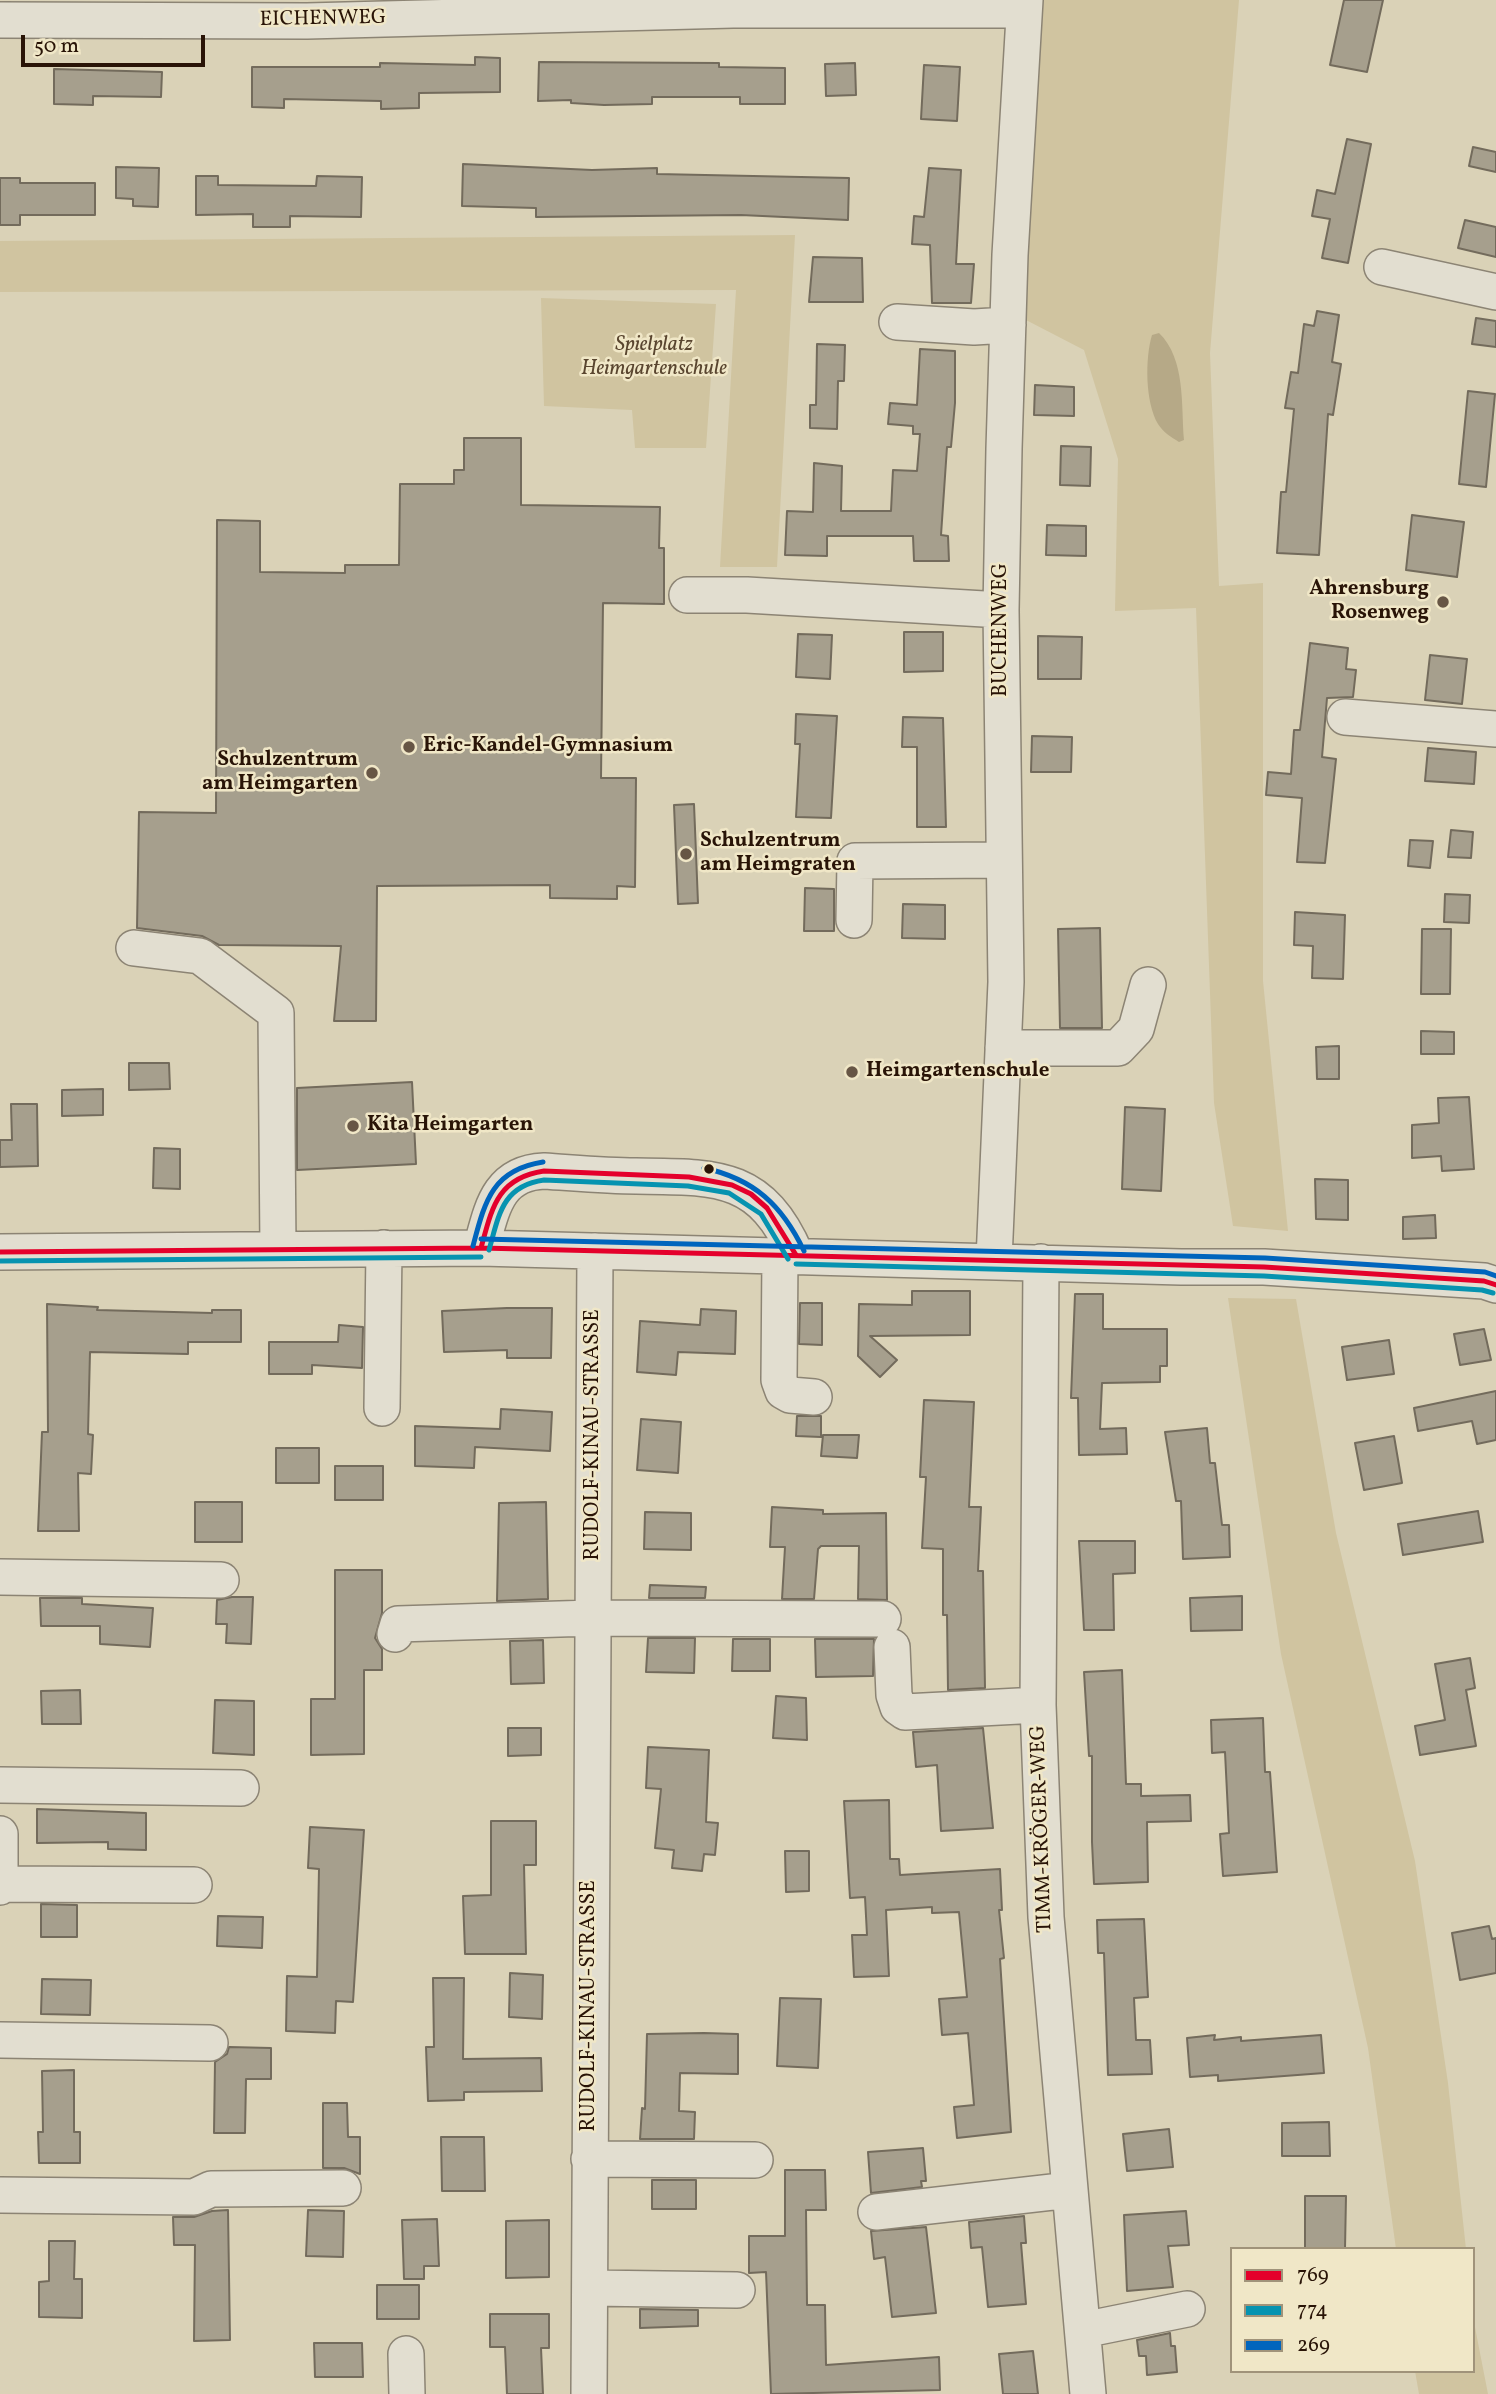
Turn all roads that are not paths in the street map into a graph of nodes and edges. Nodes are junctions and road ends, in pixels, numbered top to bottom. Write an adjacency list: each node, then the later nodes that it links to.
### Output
1 (732, 5): 2 (street, EICHENWEG); 3 (street, EICHENWEG)
2 (1025, 5): 11 (street, BUCHENWEG)
3 (611, 7): 6 (street, EICHENWEG)
4 (212, 10): 5 (street, EICHENWEG); 7 (street, EICHENWEG)
5 (276, 10): 6 (street, EICHENWEG)
6 (338, 10)
7 (0, 20)
8 (1382, 267): 9 (street)
9 (1496, 292)
10 (897, 322): 11 (street)
11 (1008, 325): 13 (street, BUCHENWEG)
12 (687, 595): 13 (street)
13 (1001, 610): 16 (street, BUCHENWEG)
14 (1345, 717): 15 (street)
15 (1496, 729)
16 (1003, 860): 17 (street); 20 (street, BUCHENWEG)
17 (854, 920)
18 (134, 948): 23 (street)
19 (1148, 985): 20 (street)
20 (1003, 1048): 27 (street, BUCHENWEG)
21 (392, 1248): 22 (street); 23 (street); 31 (street)
22 (481, 1248): 24 (street); 26 (street)
23 (278, 1249): 25 (street)
24 (595, 1251): 26 (street); 34 (street, RUDOLF-KINAU-STRASSE)
25 (0, 1252)
26 (788, 1254): 27 (street); 30 (street)
27 (994, 1260): 28 (street)
28 (1041, 1262): 29 (street); 36 (street, TIMM-KRÖGER-WEG)
29 (1496, 1285)
30 (814, 1397)
31 (389, 1408)
32 (0, 1577): 33 (street)
33 (221, 1580)
34 (592, 1618): 35 (street); 36 (street); 44 (street, RUDOLF-KINAU-STRASSE)
35 (395, 1634)
36 (1038, 1705): 47 (street, TIMM-KRÖGER-WEG)
37 (0, 1785): 38 (street)
38 (241, 1788)
39 (0, 1834): 41 (street)
40 (194, 1885): 41 (street)
41 (0, 1886)
42 (0, 2040): 43 (street)
43 (210, 2043)
44 (589, 2159): 45 (street); 50 (street, RUDOLF-KINAU-STRASSE)
45 (755, 2160)
46 (343, 2188): 48 (street)
47 (1070, 2190): 49 (street); 53 (street, TIMM-KRÖGER-WEG)
48 (0, 2195)
49 (876, 2212)
50 (590, 2288): 51 (street); 56 (street, RUDOLF-KINAU-STRASSE)
51 (737, 2290)
52 (1186, 2309): 53 (street)
53 (1083, 2330): 57 (street, TIMM-KRÖGER-WEG)
54 (406, 2354): 55 (street)
55 (407, 2394)
56 (589, 2394)
57 (1088, 2394)

